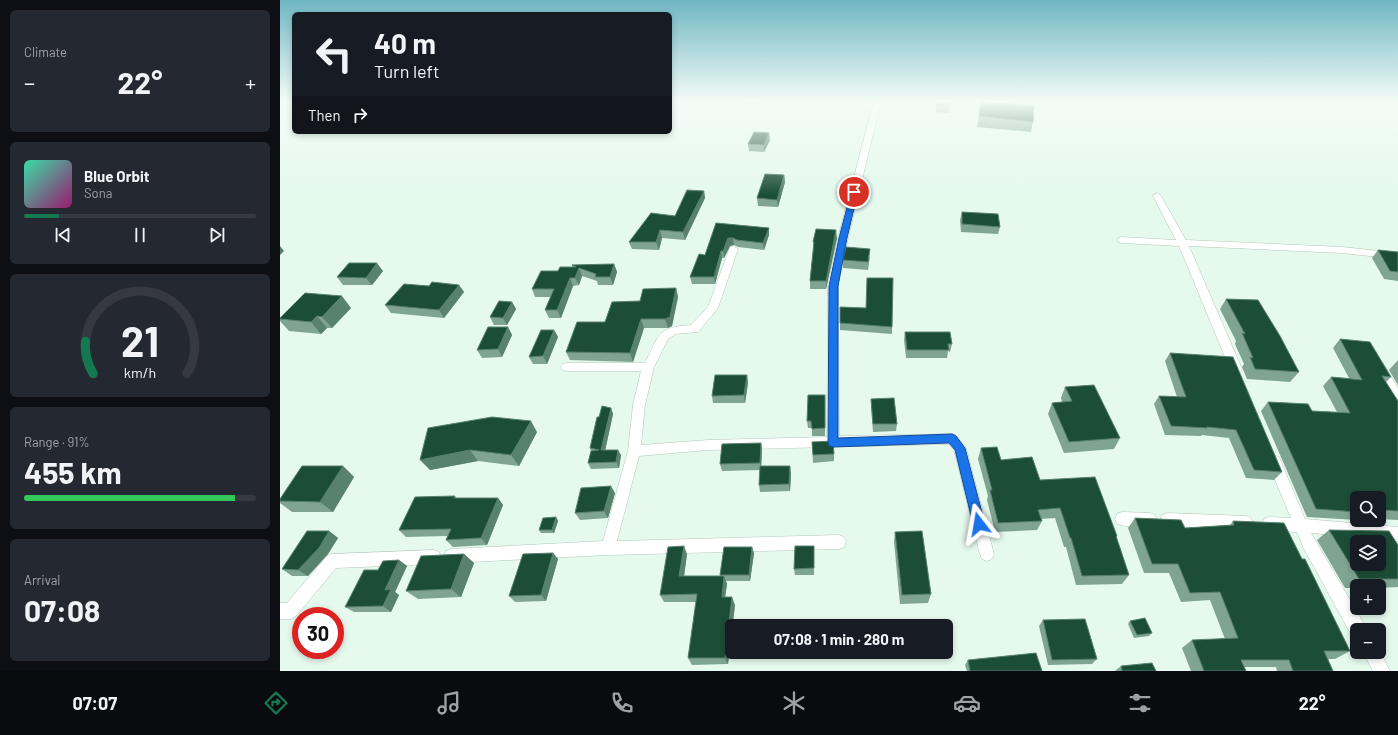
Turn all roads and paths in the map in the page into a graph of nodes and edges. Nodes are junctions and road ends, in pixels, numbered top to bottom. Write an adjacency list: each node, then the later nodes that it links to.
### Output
1 (870, 132): 12 (street)
2 (1157, 196): 4 (street)
3 (1121, 240): 4 (street)
4 (1183, 244): 6 (street); 10 (street)
5 (733, 248): 9 (street)
6 (1398, 256)
7 (1374, 357): 11 (street)
8 (567, 367): 9 (street)
9 (648, 367): 13 (street)
10 (1240, 381)
11 (1398, 400)
12 (833, 442): 13 (street); 20 (street)
13 (634, 451): 19 (street)
14 (1270, 453): 16 (street)
15 (1122, 519): 16 (street)
16 (1300, 525): 17 (street); 22 (street)
17 (1398, 534)
18 (839, 542): 19 (street)
19 (608, 548): 21 (street)
20 (987, 554)
21 (280, 611)
22 (1354, 623)
23 (1375, 659): 24 (street)
24 (1382, 671)

